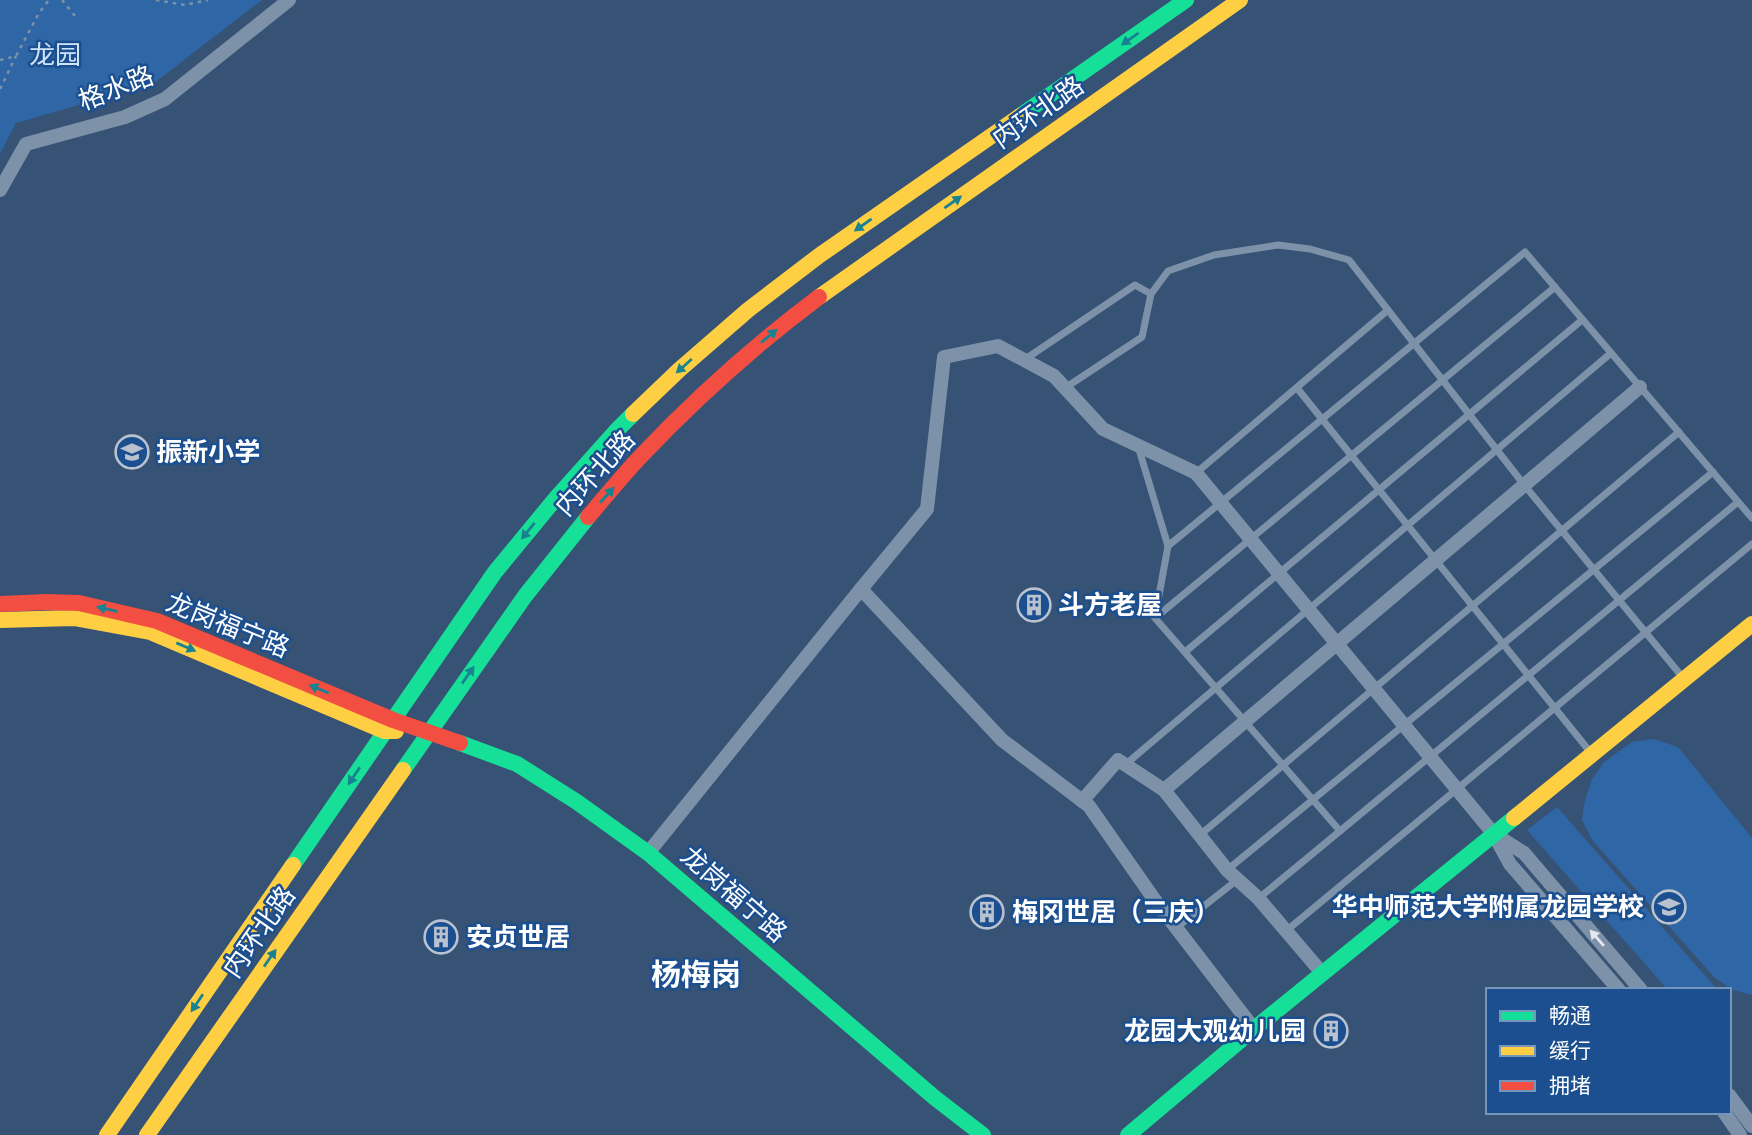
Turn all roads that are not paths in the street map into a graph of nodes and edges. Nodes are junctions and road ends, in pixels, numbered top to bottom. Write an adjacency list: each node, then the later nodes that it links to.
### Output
1 (289, 0): 4 (street, 格水路)
2 (1186, 0): 56 (main road, 内环北路, one-way to 56)
3 (1240, 0): 57 (main road, 内环北路, one-way to 3)
4 (0, 190)
5 (1555, 287): 8 (lane); 9 (lane); 12 (lane)
6 (1150, 293): 7 (lane); 11 (lane); 14 (lane)
7 (1388, 310): 9 (lane); 15 (lane)
8 (1583, 320): 10 (lane); 16 (lane)
9 (1414, 344): 12 (lane); 17 (lane)
10 (1611, 353): 13 (lane); 20 (lane)
11 (1024, 360): 14 (street); 37 (street)
12 (1443, 380): 16 (lane); 21 (lane)
13 (1640, 387): 18 (lane); 24 (street)
14 (1065, 388): 19 (street)
15 (1297, 388): 17 (lane); 23 (lane)
16 (1469, 415): 20 (lane); 25 (lane)
17 (1322, 420): 21 (lane); 27 (lane)
18 (1679, 432): 22 (lane); 30 (lane)
19 (1138, 446): 23 (street); 33 (lane)
20 (1497, 450): 24 (lane); 29 (lane)
21 (1351, 456): 25 (lane); 31 (lane)
22 (1713, 472): 26 (lane); 35 (lane)
23 (1196, 473): 27 (street)
24 (1525, 486): 30 (lane); 34 (street)
25 (1378, 491): 29 (lane); 36 (lane)
26 (1738, 502): 28 (lane); 38 (lane)
27 (1221, 503): 31 (street); 33 (lane)
28 (1752, 518)
29 (1407, 526): 34 (lane); 41 (lane)
30 (1562, 531): 35 (lane); 40 (lane)
31 (1251, 539): 36 (street); 42 (lane)
32 (1752, 544): 45 (lane)
33 (1168, 546): 42 (lane)
34 (1435, 562): 40 (lane); 46 (street)
35 (1594, 570): 38 (lane); 47 (lane)
36 (1279, 574): 41 (street); 48 (lane)
37 (861, 589): 65 (street); 69 (street)
38 (1619, 600): 45 (lane); 49 (lane)
39 (0, 604): 56 (main road, 龙岗福宁路, one-way to 39)
40 (1472, 607): 47 (lane); 52 (lane)
41 (1308, 609): 46 (street); 51 (lane)
42 (1155, 618): 48 (lane)
43 (0, 620): 56 (main road, 龙岗福宁路, one-way to 56)
44 (1752, 624): 50 (main road)
45 (1645, 633): 50 (lane); 53 (lane)
46 (1338, 644): 52 (street); 54 (street)
47 (1503, 644): 49 (lane); 55 (lane)
48 (1185, 652): 51 (lane)
49 (1528, 676): 53 (lane); 59 (lane)
50 (1684, 679): 58 (main road)
51 (1216, 688): 54 (lane); 60 (lane)
52 (1374, 689): 55 (street); 61 (lane)
53 (1554, 708): 58 (lane); 62 (lane)
54 (1245, 722): 61 (lane); 63 (street)
55 (1404, 725): 59 (street); 64 (lane)
56 (388, 726): 57 (main road, 龙岗福宁路); 81 (main road, 内环北路, one-way to 81)
57 (429, 731): 69 (main road, 龙岗福宁路); 82 (main road, 内环北路, one-way to 57)
58 (1592, 754): 67 (main road)
59 (1430, 757): 62 (street); 66 (lane)
60 (1125, 764): 63 (street); 65 (street)
61 (1283, 765): 64 (lane); 68 (lane)
62 (1457, 789): 67 (street); 73 (lane)
63 (1164, 790): 68 (street)
64 (1313, 800): 66 (lane); 70 (lane)
65 (1082, 801): 72 (street)
66 (1340, 831): 71 (lane)
67 (1493, 833): 74 (main road); 75 (street); 76 (street, one-way to 67)
68 (1200, 836): 70 (street)
69 (648, 853): 83 (main road, 龙岗福宁路)
70 (1232, 875): 71 (street); 72 (lane)
71 (1258, 898): 73 (street)
72 (1176, 928): 77 (street)
73 (1286, 931): 74 (street)
74 (1322, 973): 77 (main road)
75 (1617, 988)
76 (1640, 988)
77 (1254, 1029): 84 (main road)
78 (1731, 1098): 80 (street)
79 (1725, 1114): 85 (street)
80 (1752, 1126)
81 (107, 1135)
82 (147, 1135)
83 (983, 1135)
84 (1128, 1135)
85 (1740, 1135)

